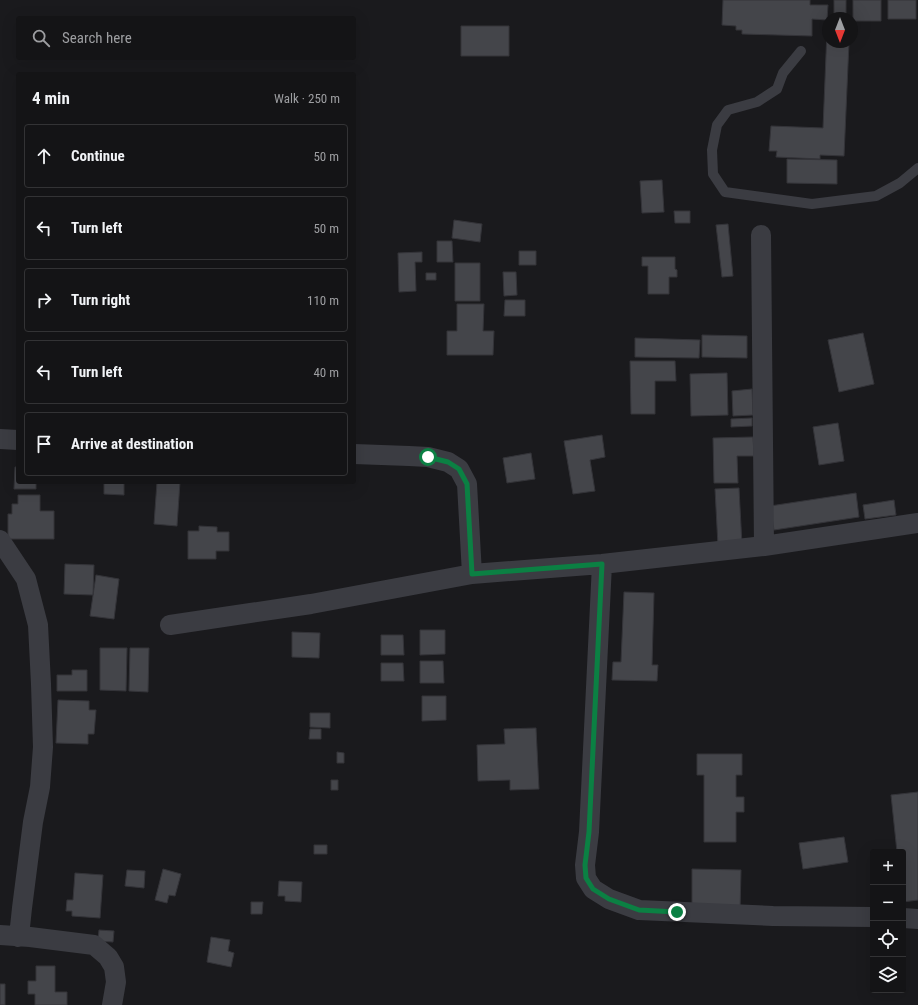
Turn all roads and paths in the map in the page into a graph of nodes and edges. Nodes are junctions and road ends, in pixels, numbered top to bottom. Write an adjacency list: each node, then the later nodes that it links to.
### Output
1 (801, 51): 2 (lane)
2 (918, 168)
3 (762, 235): 9 (street)
4 (0, 439): 5 (street)
5 (16, 440)
6 (356, 454): 11 (street)
7 (918, 523): 9 (street)
8 (0, 540): 16 (street)
9 (764, 546): 10 (street)
10 (602, 564): 11 (street); 13 (street)
11 (472, 574): 12 (street)
12 (170, 625)
13 (870, 918)
14 (906, 918): 15 (street)
15 (918, 919)
16 (9, 936): 17 (street)
17 (112, 1005)

